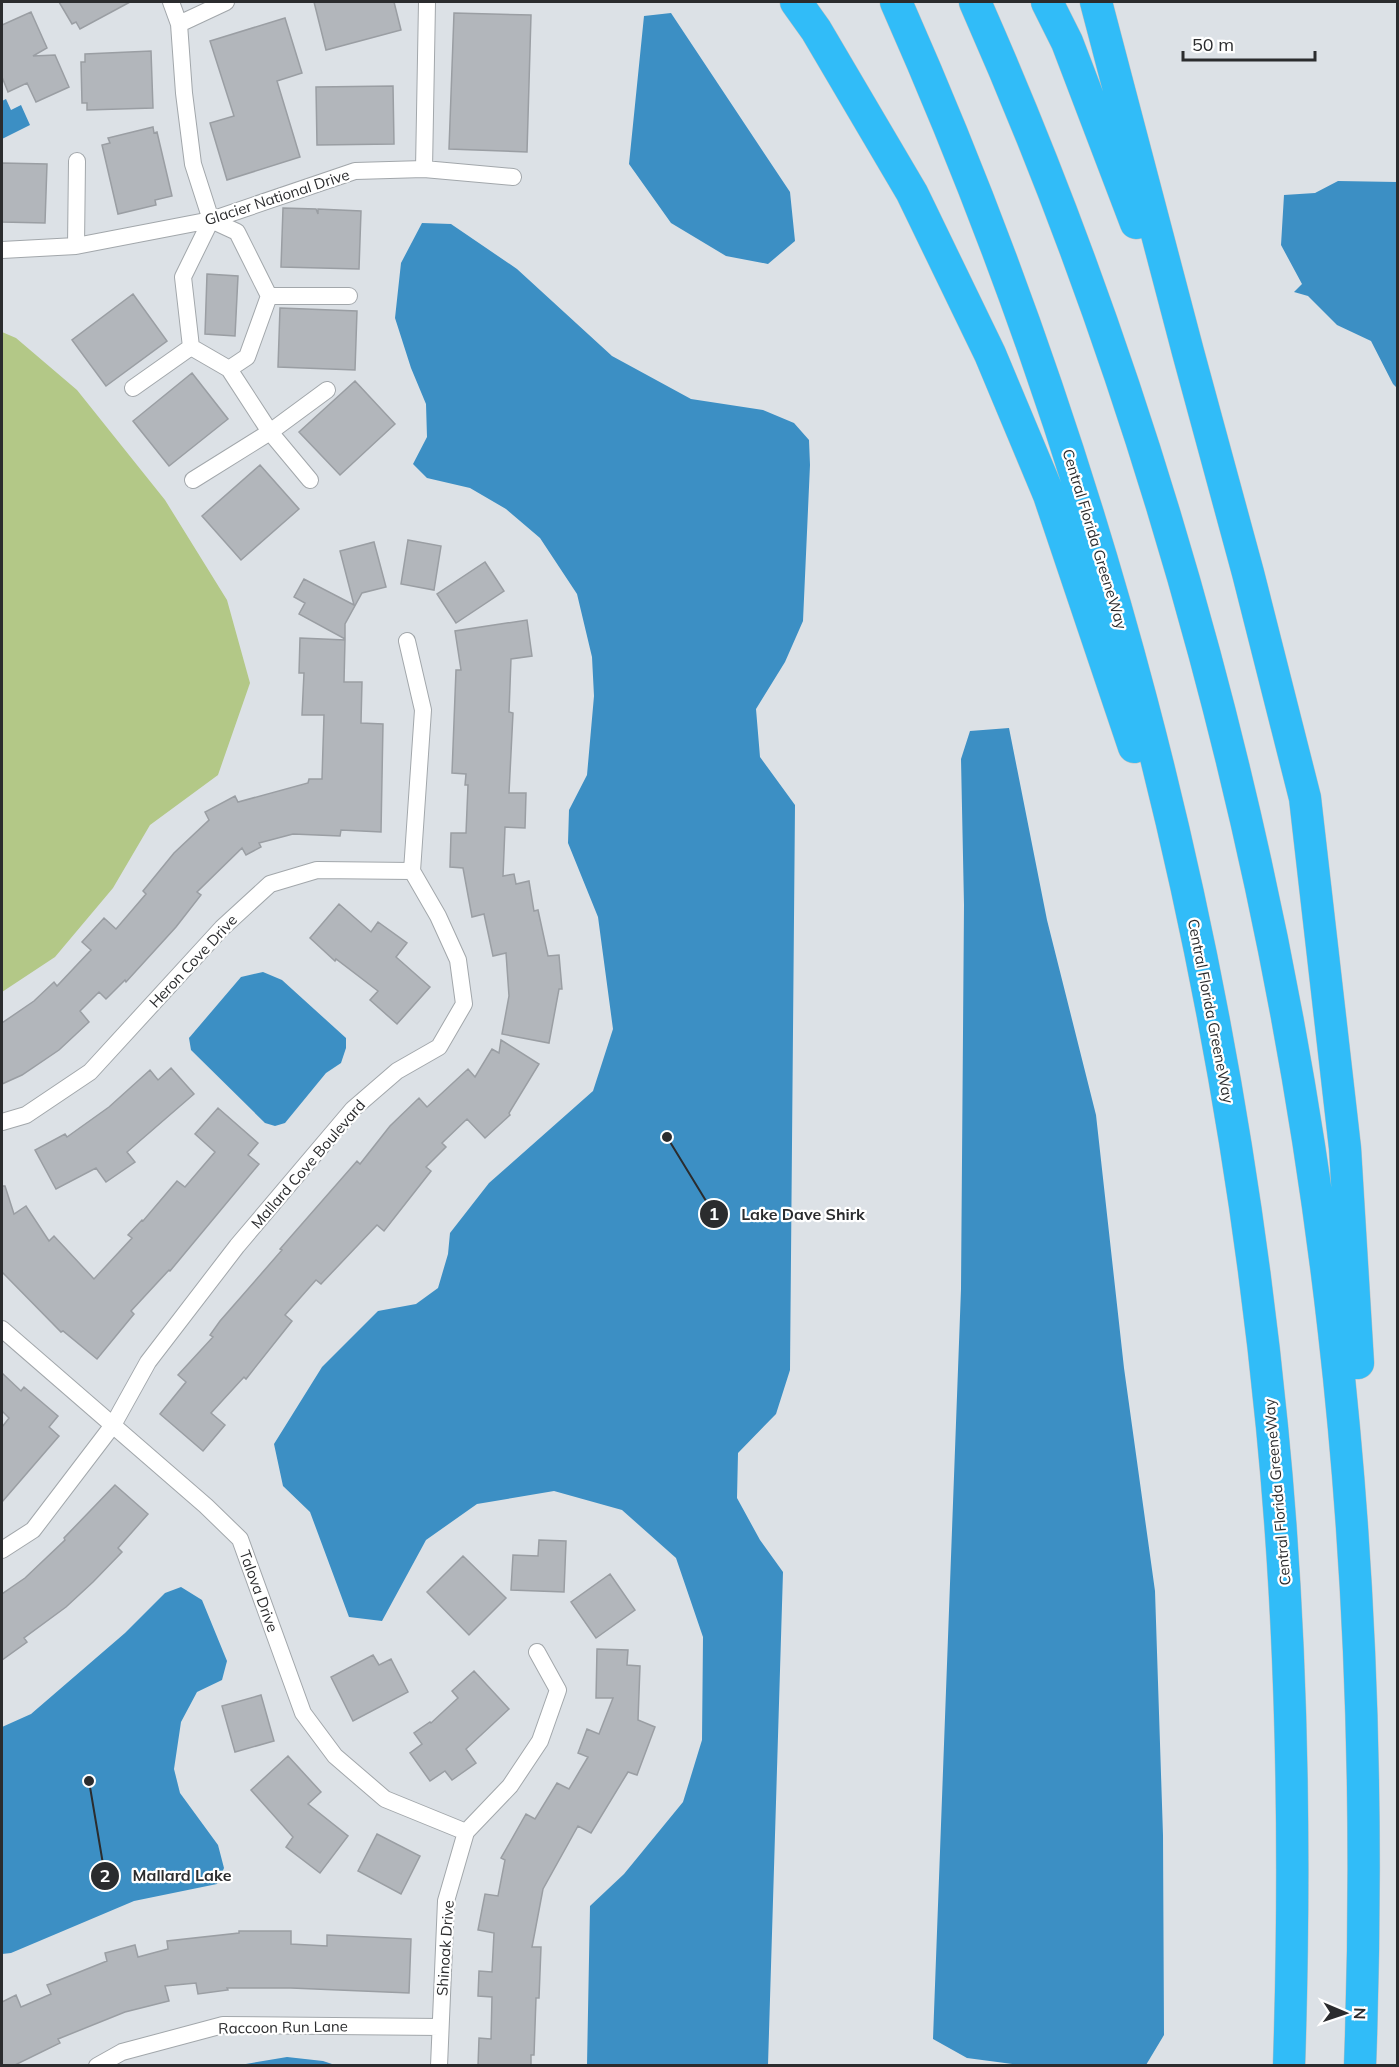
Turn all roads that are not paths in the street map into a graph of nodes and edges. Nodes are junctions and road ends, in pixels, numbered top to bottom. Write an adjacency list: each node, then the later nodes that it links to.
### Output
1 (171, 2): 9 (street)
2 (226, 2): 9 (street)
3 (428, 2): 11 (street)
4 (796, 2): 29 (highway)
5 (896, 2): 29 (highway, Central Florida GreeneWay)
6 (975, 2): 34 (highway)
7 (1047, 2): 19 (highway)
8 (1096, 2): 19 (highway)
9 (179, 24): 13 (street)
10 (77, 161): 14 (street)
11 (424, 169): 12 (street, Glacier National Drive); 13 (street, Glacier National Drive)
12 (513, 177)
13 (211, 220): 14 (street, Glacier National Drive); 16 (street); 18 (street)
14 (76, 246): 15 (street, Glacier National Drive)
15 (2, 250)
16 (269, 296): 17 (street); 20 (street)
17 (349, 296)
18 (191, 347): 20 (street); 21 (street)
19 (1188, 352): 34 (highway)
20 (229, 369): 23 (street)
21 (133, 388)
22 (327, 390): 23 (street)
23 (270, 432): 24 (street); 25 (street)
24 (193, 480)
25 (310, 480)
26 (407, 641): 27 (street)
27 (412, 871): 28 (street, Heron Cove Drive); 31 (street, Mallard Cove Boulevard)
28 (2, 1122)
29 (1237, 1152): 39 (highway, Central Florida GreeneWay)
30 (2, 1329): 31 (street, Talova Drive)
31 (114, 1425): 32 (street, Mallard Cove Boulevard); 35 (street, Talova Drive)
32 (2, 1550)
33 (537, 1652): 35 (street, Shinoak Drive)
34 (1362, 1712): 40 (highway)
35 (466, 1832): 36 (street, Shinoak Drive)
36 (440, 2027): 37 (street, Raccoon Run Lane); 38 (street, Shinoak Drive)
37 (98, 2066)
38 (439, 2066)
39 (1289, 2066)
40 (1360, 2066)

